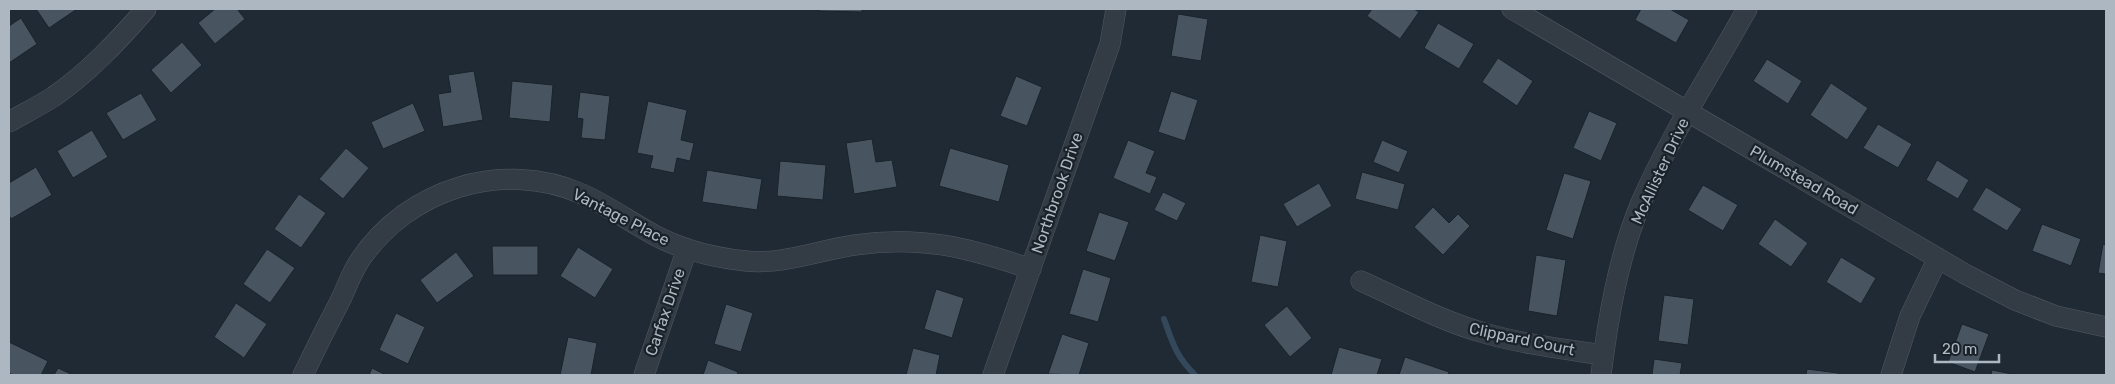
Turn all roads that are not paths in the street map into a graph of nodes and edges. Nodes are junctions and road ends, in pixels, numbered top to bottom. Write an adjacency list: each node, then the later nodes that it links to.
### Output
1 (146, 9): 6 (street)
2 (1116, 9): 9 (street, Northbrook Drive)
3 (1512, 9): 5 (street, Plumstead Road)
4 (1747, 9): 5 (street, McAllister Drive)
5 (1688, 111): 8 (street, Plumstead Road); 12 (street, McAllister Drive)
6 (9, 122)
7 (687, 249): 9 (street, Vantage Place); 13 (street, Vantage Place); 14 (street, Carfax Drive)
8 (1938, 258): 11 (street, Plumstead Road); 17 (street)
9 (1031, 269): 15 (street, Northbrook Drive)
10 (1361, 281): 12 (street, Clippard Court)
11 (2106, 327)
12 (1604, 355): 16 (street, McAllister Drive)
13 (303, 375)
14 (644, 375)
15 (993, 375)
16 (1601, 375)
17 (1891, 375)

